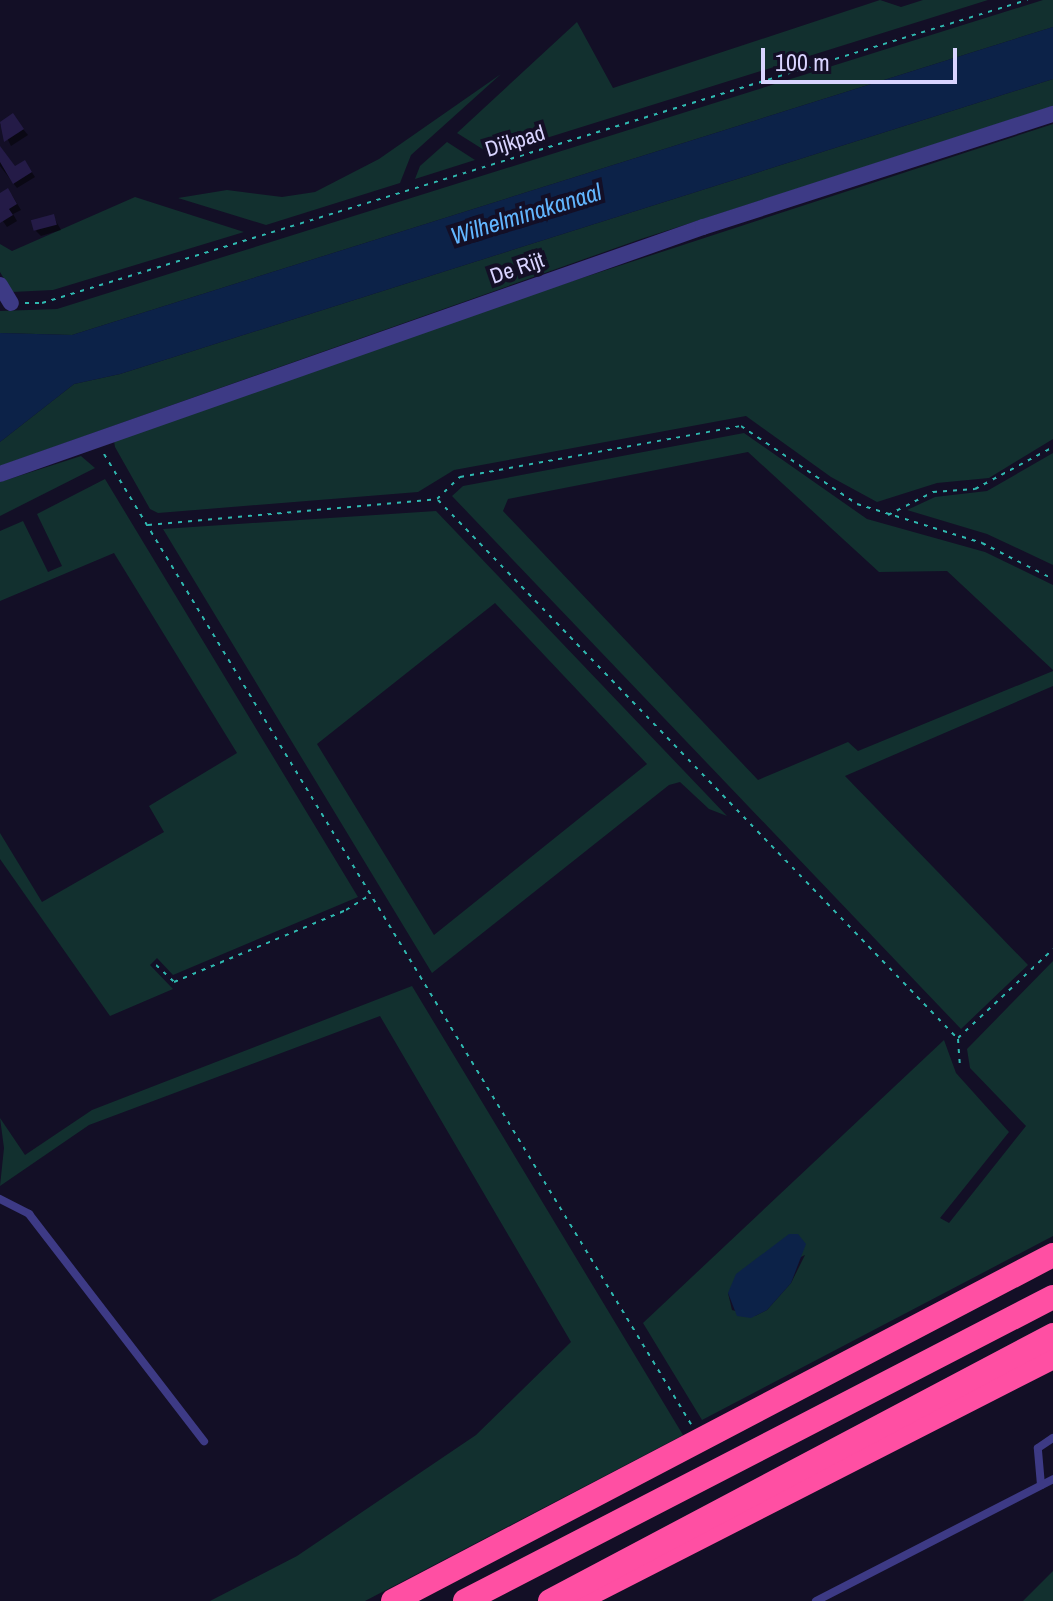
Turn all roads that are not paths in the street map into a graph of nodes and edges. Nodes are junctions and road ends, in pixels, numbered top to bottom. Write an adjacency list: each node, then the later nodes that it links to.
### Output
1 (1053, 114): 4 (street, De Rijt)
2 (0, 285): 3 (street)
3 (11, 303)
4 (0, 474)
5 (0, 1199): 11 (lane)
6 (1053, 1255): 14 (highway)
7 (1053, 1297): 15 (highway)
8 (1053, 1335): 16 (highway)
9 (1053, 1357): 17 (highway)
10 (1053, 1438): 13 (lane)
11 (204, 1441)
12 (1053, 1479): 13 (lane)
13 (1041, 1485): 18 (lane)
14 (393, 1601)
15 (465, 1601)
16 (550, 1601)
17 (574, 1601)
18 (816, 1601)

